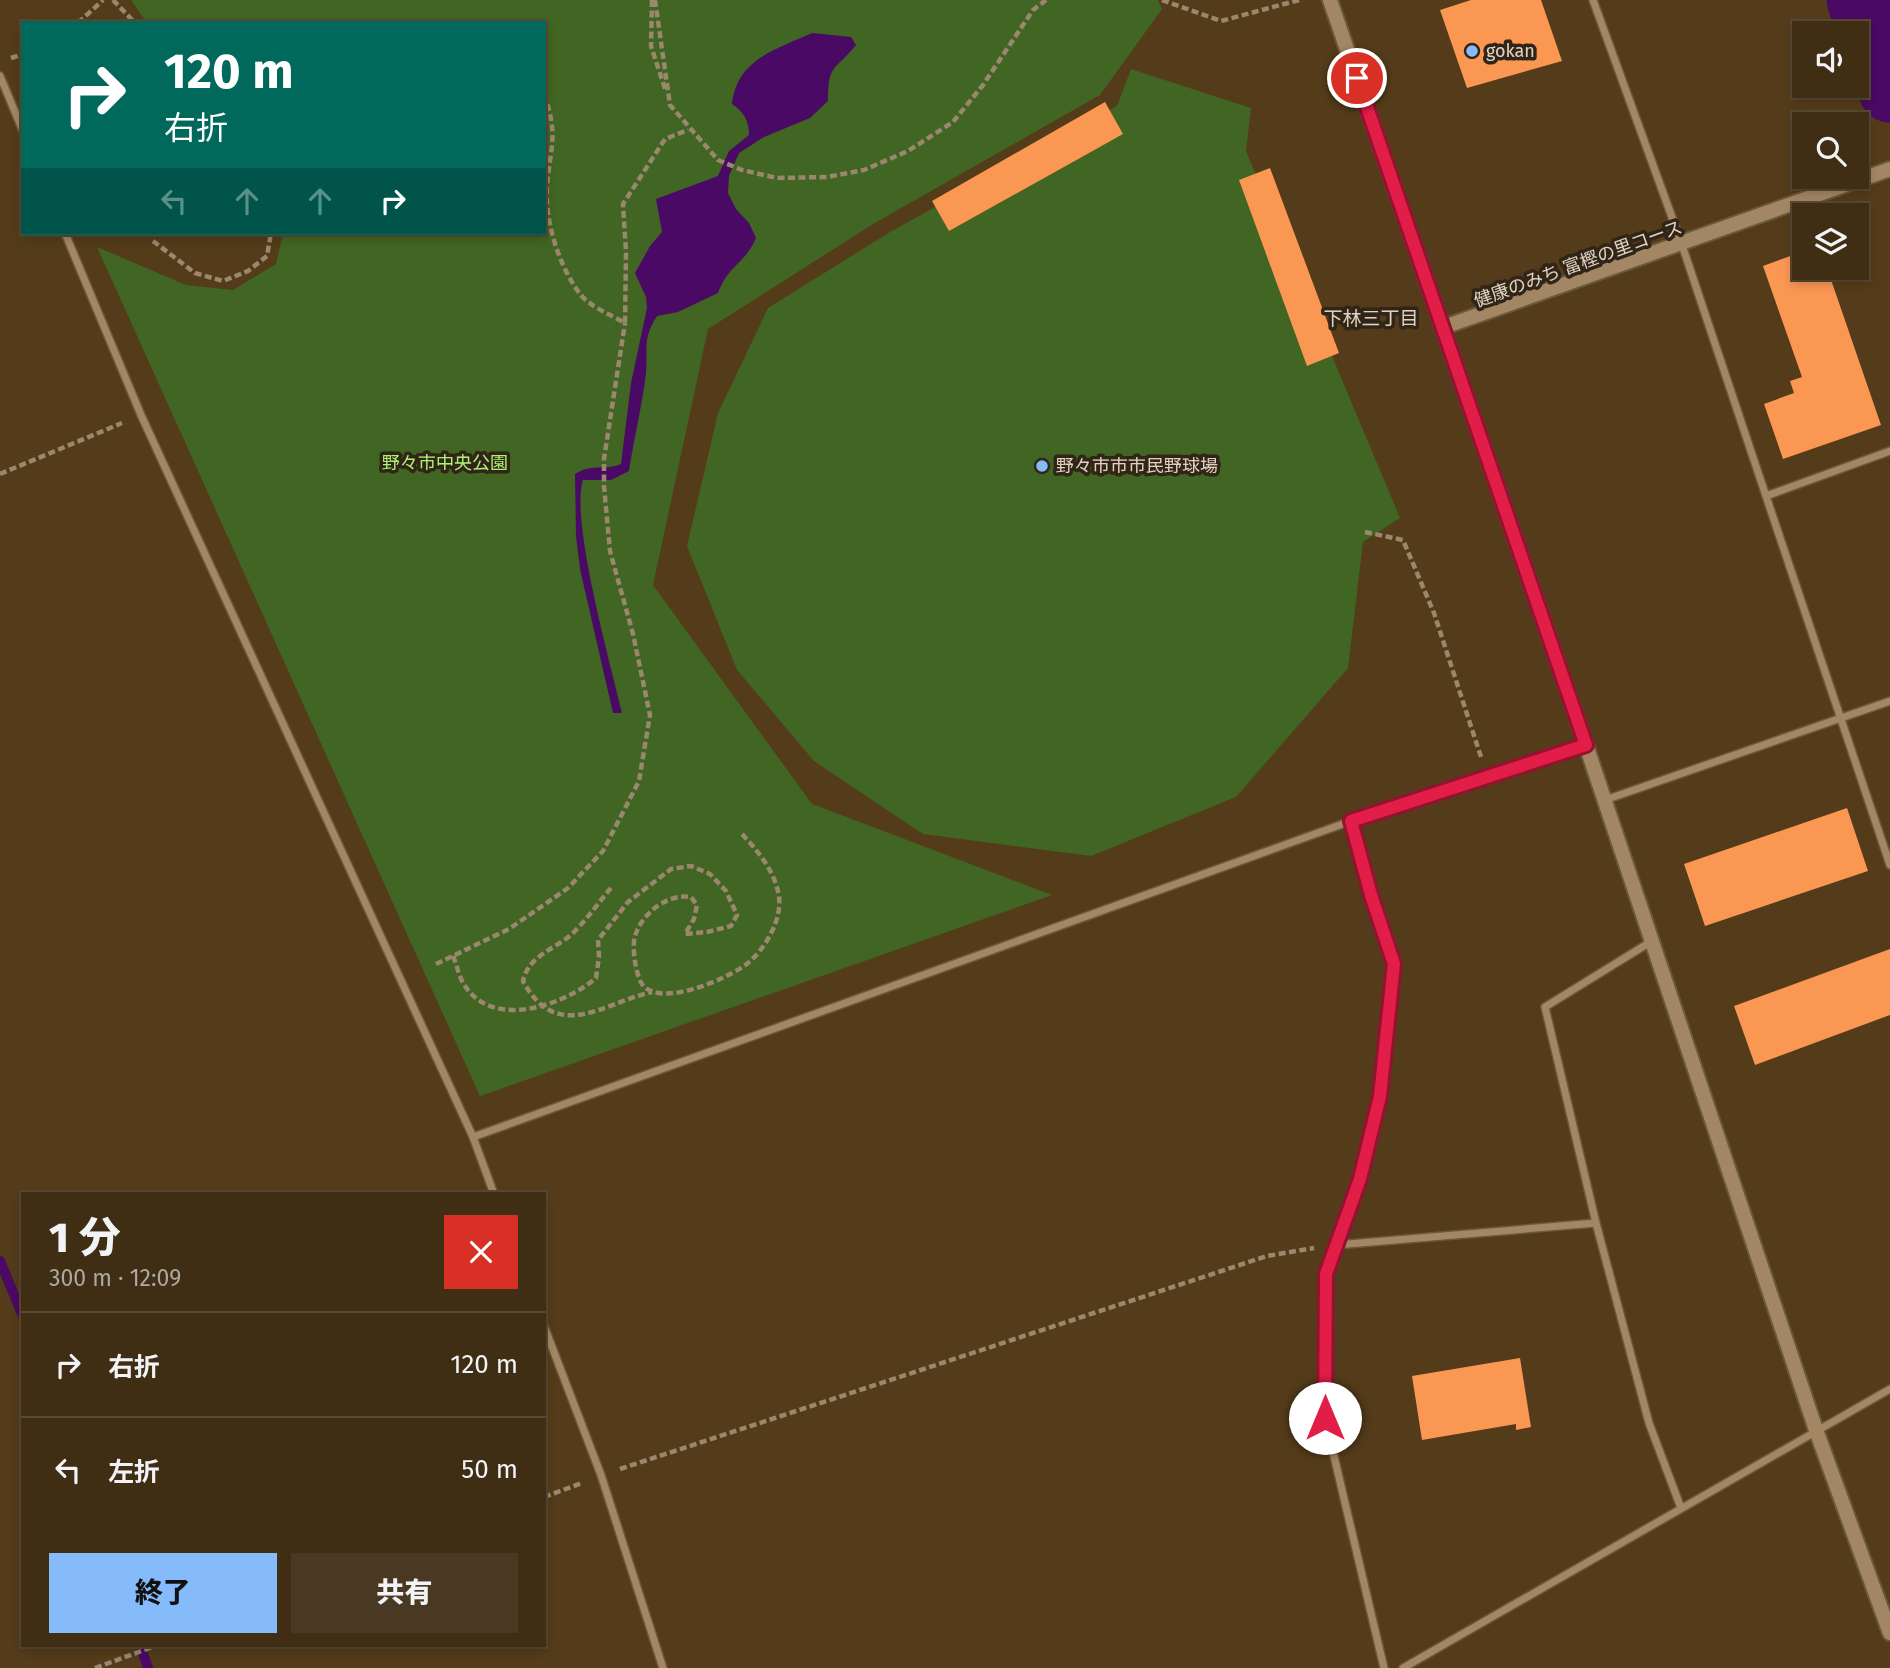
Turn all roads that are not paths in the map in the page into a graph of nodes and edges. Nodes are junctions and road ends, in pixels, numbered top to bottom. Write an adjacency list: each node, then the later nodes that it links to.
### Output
1 (1330, 0): 8 (street)
2 (1593, 0): 7 (street)
3 (0, 76): 4 (street)
4 (21, 126)
5 (1890, 169): 7 (street)
6 (66, 235): 18 (street)
7 (1681, 242): 8 (street); 10 (street)
8 (1444, 327): 13 (street)
9 (1890, 451): 10 (street)
10 (1766, 496): 12 (street)
11 (1890, 701): 12 (street)
12 (1839, 720): 14 (street); 16 (street)
13 (1586, 745): 14 (street); 15 (street)
14 (1605, 800): 17 (street)
15 (1351, 821): 18 (street); 21 (street)
16 (1890, 865)
17 (1652, 941): 20 (street); 24 (street)
18 (473, 1137): 19 (street)
19 (493, 1192)
20 (1596, 1223): 21 (street); 25 (street)
21 (1336, 1245): 28 (street)
22 (546, 1331): 27 (street)
23 (1890, 1389): 24 (street)
24 (1816, 1430): 25 (street); 26 (street)
25 (1681, 1508): 29 (street)
26 (1890, 1633)
27 (663, 1668)
28 (1384, 1668)
29 (1404, 1668)

